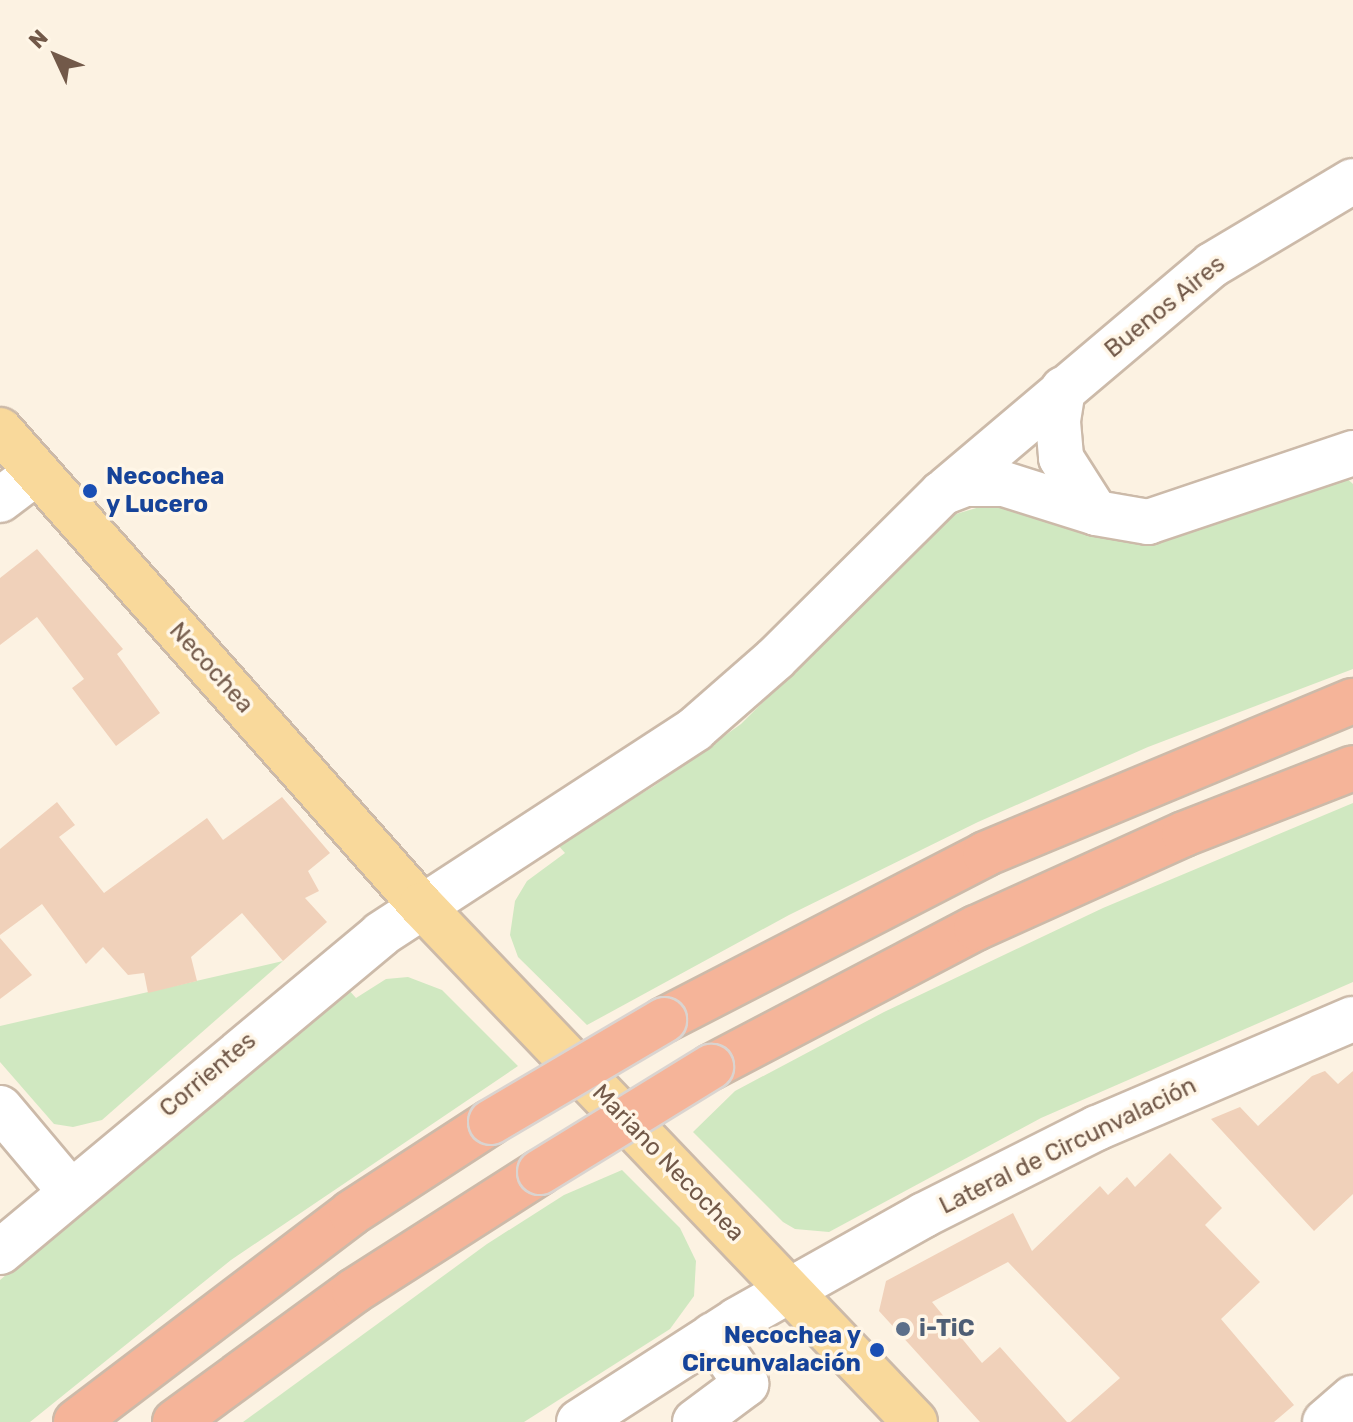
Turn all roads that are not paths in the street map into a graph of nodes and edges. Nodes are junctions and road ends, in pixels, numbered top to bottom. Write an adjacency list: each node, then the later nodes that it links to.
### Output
1 (1353, 181): 2 (street, Buenos Aires)
2 (1063, 389): 6 (street, Buenos Aires); 8 (street)
3 (0, 430): 5 (main road, Necochea)
4 (1353, 453): 8 (street)
5 (37, 472): 7 (street); 11 (main road, Necochea)
6 (942, 493): 8 (street); 11 (street, Corrientes)
7 (0, 500)
8 (1096, 513)
9 (1353, 701): 19 (highway, bridge)
10 (1353, 768): 20 (highway, bridge)
11 (421, 905): 14 (street, Corrientes); 16 (main road, Mariano Necochea)
12 (1353, 1019): 16 (street, Lateral de Circunvalación)
13 (3, 1113): 14 (street)
14 (70, 1191): 15 (street, Corrientes)
15 (0, 1252)
16 (790, 1289): 17 (street, Lateral de Circunvalación); 23 (main road, Mariano Necochea)
17 (713, 1335): 21 (street, Lateral de Circunvalación); 22 (street)
18 (1353, 1398): 24 (street)
19 (76, 1422)
20 (175, 1422)
21 (579, 1422)
22 (695, 1422)
23 (915, 1422)
24 (1325, 1422)

